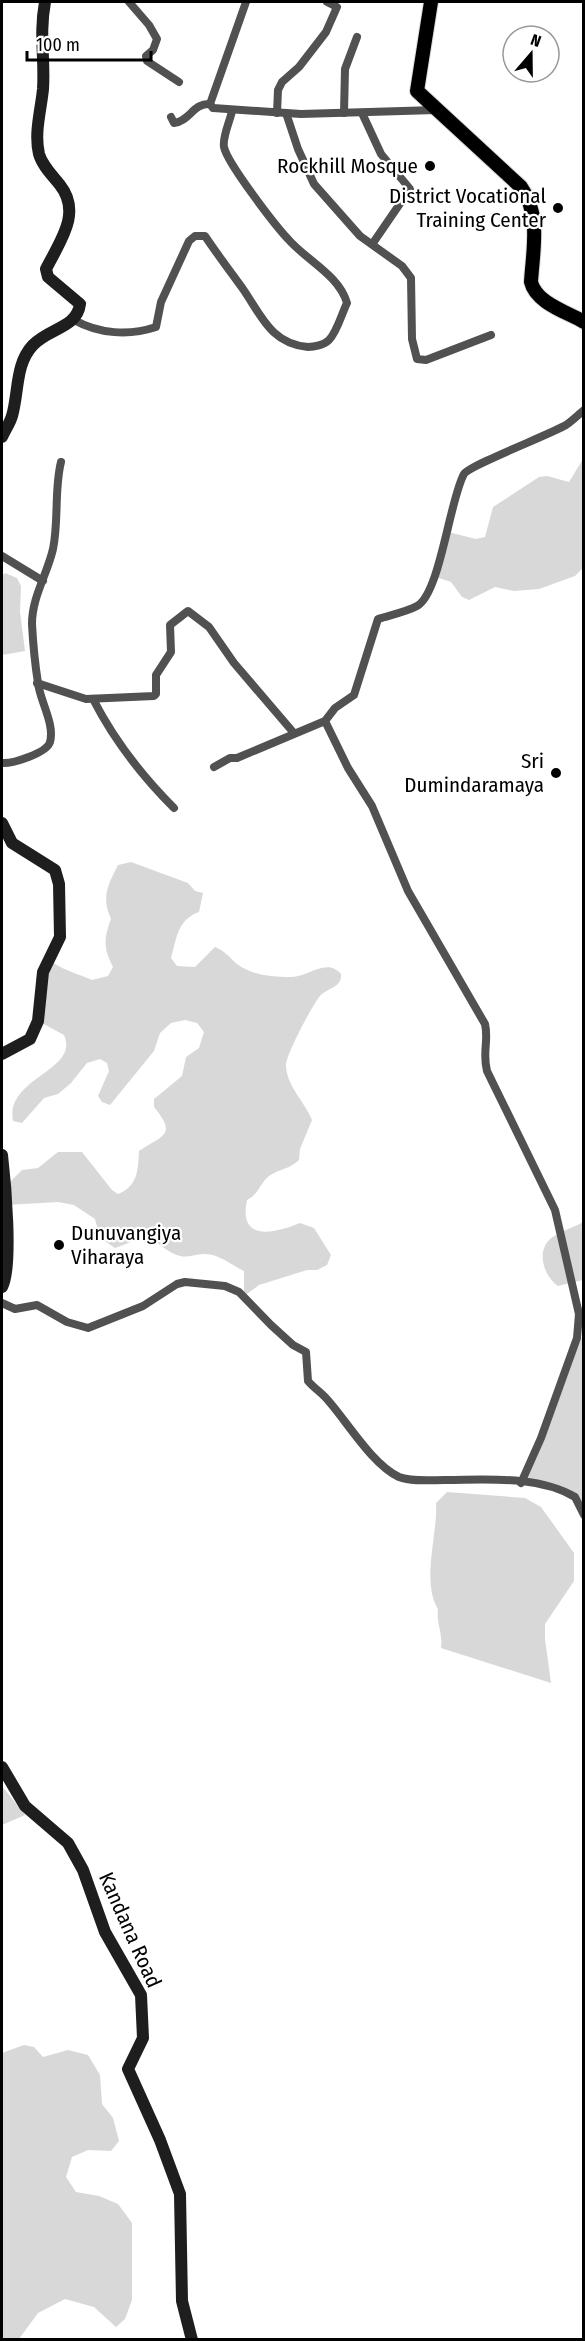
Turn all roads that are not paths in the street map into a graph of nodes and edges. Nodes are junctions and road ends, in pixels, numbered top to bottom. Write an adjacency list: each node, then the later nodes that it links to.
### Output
1 (45, 2): 16 (street)
2 (129, 2): 7 (street)
3 (246, 2): 8 (street)
4 (327, 2): 11 (street)
5 (430, 2): 9 (main road)
6 (357, 37): 12 (street)
7 (179, 82)
8 (210, 104): 10 (street); 14 (street)
9 (437, 110): 13 (street); 17 (main road)
10 (232, 111): 11 (street); 16 (street)
11 (282, 113): 12 (street); 15 (street)
12 (344, 113): 13 (street)
13 (362, 113): 15 (street)
14 (171, 117)
15 (373, 243): 18 (street)
16 (74, 321): 20 (street)
17 (584, 322)
18 (492, 335)
19 (584, 410): 26 (street)
20 (2, 437)
21 (61, 462): 23 (street)
22 (2, 556): 23 (street)
23 (43, 581): 24 (street)
24 (38, 683): 25 (street); 28 (street)
25 (93, 699): 27 (street); 30 (street)
26 (325, 721): 27 (street); 36 (street)
27 (293, 732): 29 (street)
28 (2, 764)
29 (214, 767)
30 (174, 808)
31 (2, 823): 32 (street)
32 (2, 1054)
33 (2, 1155): 34 (street)
34 (2, 1287)
35 (2, 1303): 36 (street)
36 (521, 1483): 37 (street)
37 (584, 1515)
38 (2, 1767): 39 (street, Kandana Road)
39 (192, 2340)

